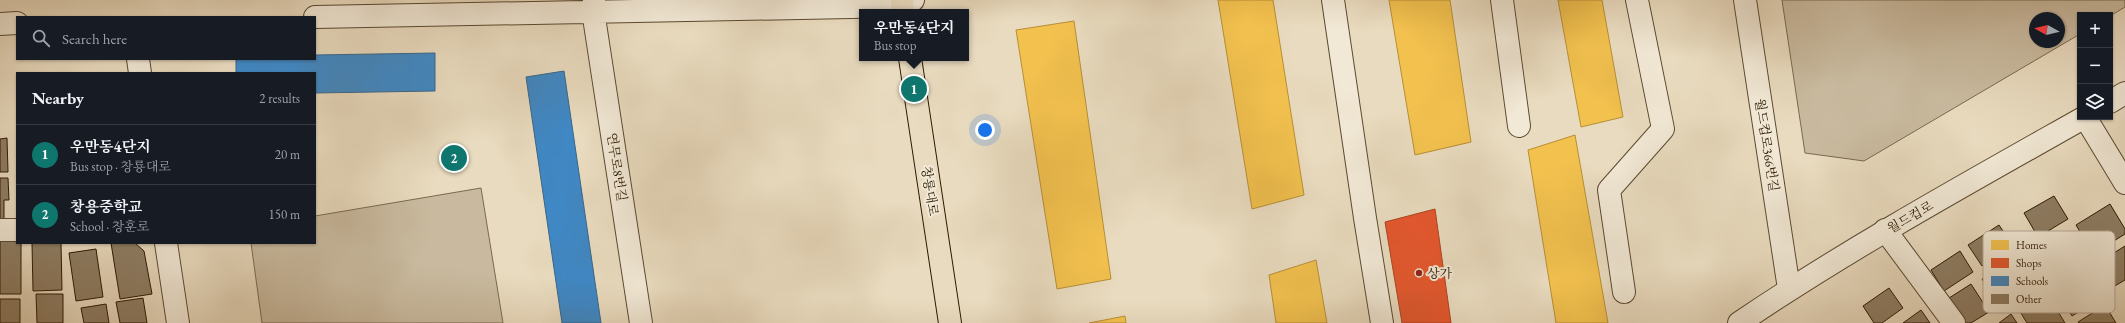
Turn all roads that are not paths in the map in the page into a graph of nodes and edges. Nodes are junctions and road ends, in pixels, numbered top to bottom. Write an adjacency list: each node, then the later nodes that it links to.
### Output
1 (1333, 0): 28 (street)
2 (1502, 0): 17 (street)
3 (1637, 0): 24 (street)
4 (1745, 0): 23 (street, 월드컵로366번길)
5 (905, 4): 6 (street)
6 (594, 5): 7 (street); 26 (street, 연무로8번길)
7 (316, 17)
8 (16, 23): 9 (street)
9 (0, 24)
10 (138, 60): 12 (street)
11 (910, 61): 27 (main road, 창룡대로)
12 (140, 72)
13 (2125, 93): 14 (street)
14 (2113, 100)
15 (2080, 120): 21 (street, 월드컵로)
16 (2087, 120): 18 (street)
17 (1519, 126)
18 (2125, 183)
19 (0, 230): 20 (street)
20 (16, 230)
21 (1885, 230): 23 (street, 월드컵로); 30 (street)
22 (166, 244): 25 (street)
23 (1789, 289): 29 (street, 월드컵로)
24 (1624, 292)
25 (178, 323)
26 (641, 323)
27 (950, 323)
28 (1382, 323)
29 (1739, 323)
30 (1954, 323)

